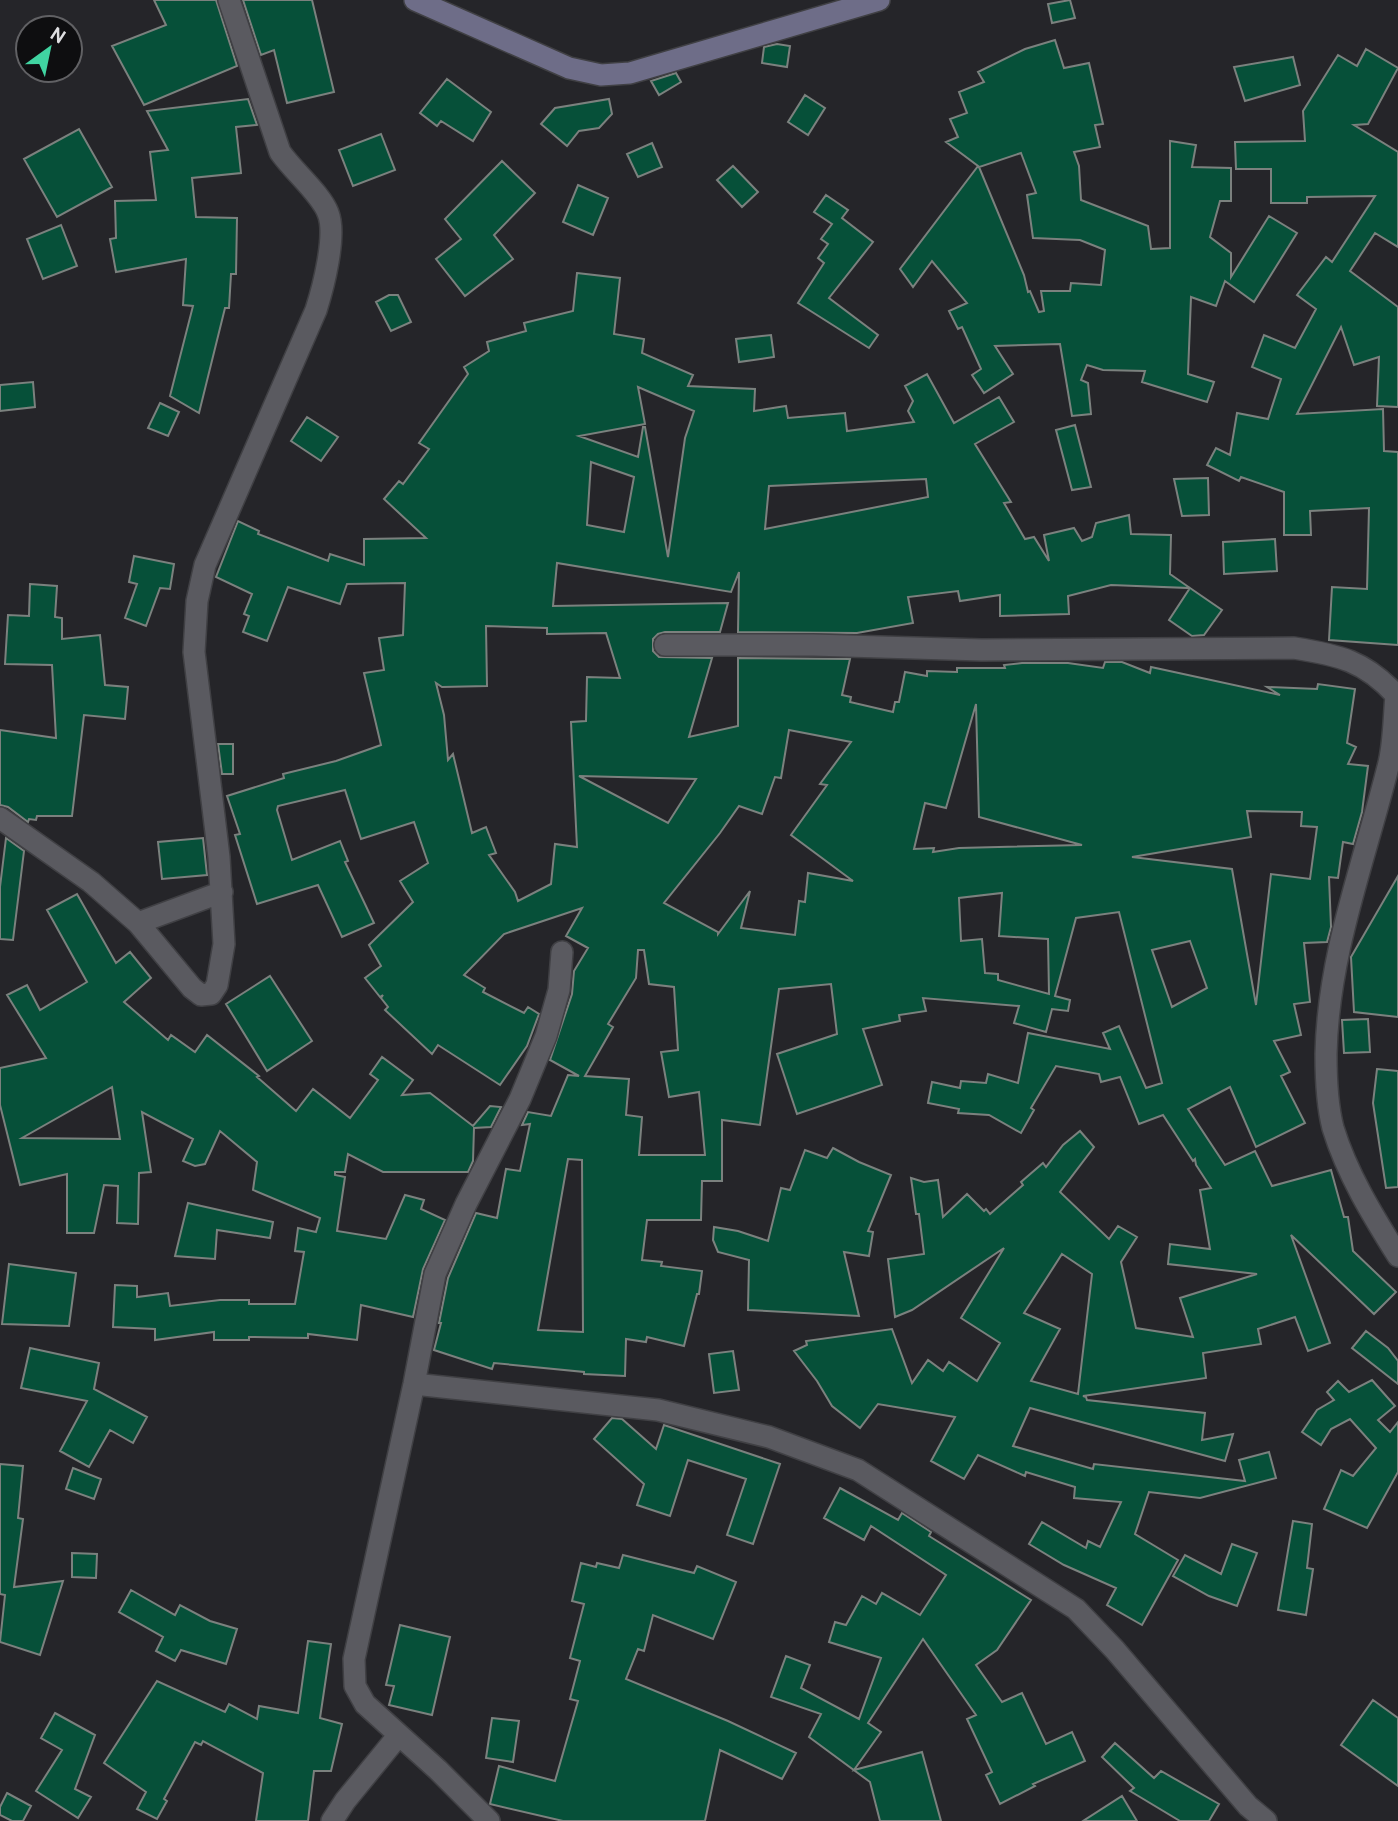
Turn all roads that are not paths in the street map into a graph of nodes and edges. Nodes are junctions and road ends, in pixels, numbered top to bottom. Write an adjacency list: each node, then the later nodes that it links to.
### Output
1 (229, 0): 7 (street)
2 (415, 0): 3 (street)
3 (879, 0)
4 (665, 645): 5 (street)
5 (1397, 694): 10 (street)
6 (0, 818): 8 (street)
7 (222, 892): 8 (street); 8 (street)
8 (138, 923)
9 (562, 953): 11 (street)
10 (1398, 1256)
11 (414, 1384): 12 (street); 15 (street)
12 (398, 1736): 13 (street); 14 (street)
13 (332, 1821)
14 (489, 1821)
15 (1266, 1821)

